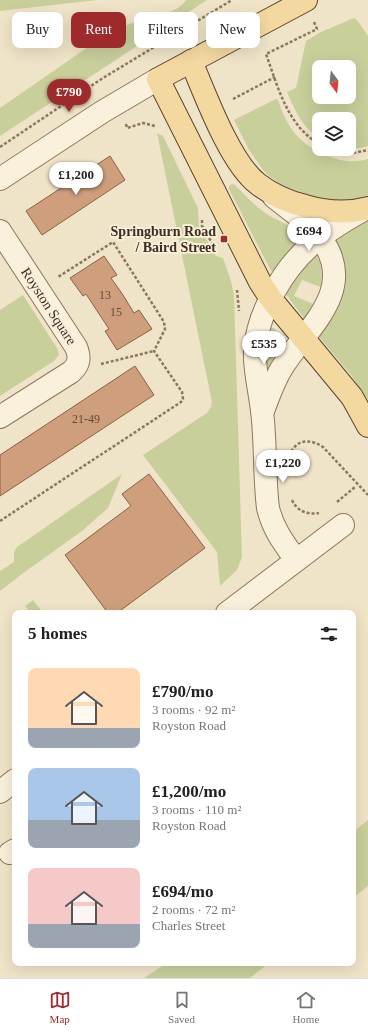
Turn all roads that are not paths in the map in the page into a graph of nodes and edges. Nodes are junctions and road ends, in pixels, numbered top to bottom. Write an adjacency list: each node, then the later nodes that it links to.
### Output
1 (305, 0): 2 (main road)
2 (191, 61): 3 (main road); 5 (main road)
3 (158, 79): 4 (street); 9 (main road)
4 (0, 179)
5 (258, 184): 6 (main road); 8 (street)
6 (366, 208): 8 (street)
7 (0, 231): 12 (street, Royston Square)
8 (320, 237): 9 (street); 10 (street)
9 (271, 299): 10 (main road); 11 (street)
10 (303, 338): 11 (street); 13 (main road)
11 (262, 412): 15 (street)
12 (0, 417)
13 (368, 426)
14 (343, 525): 15 (street)
15 (296, 560): 16 (street)
16 (231, 610)
17 (12, 782): 18 (street)
18 (0, 792)

